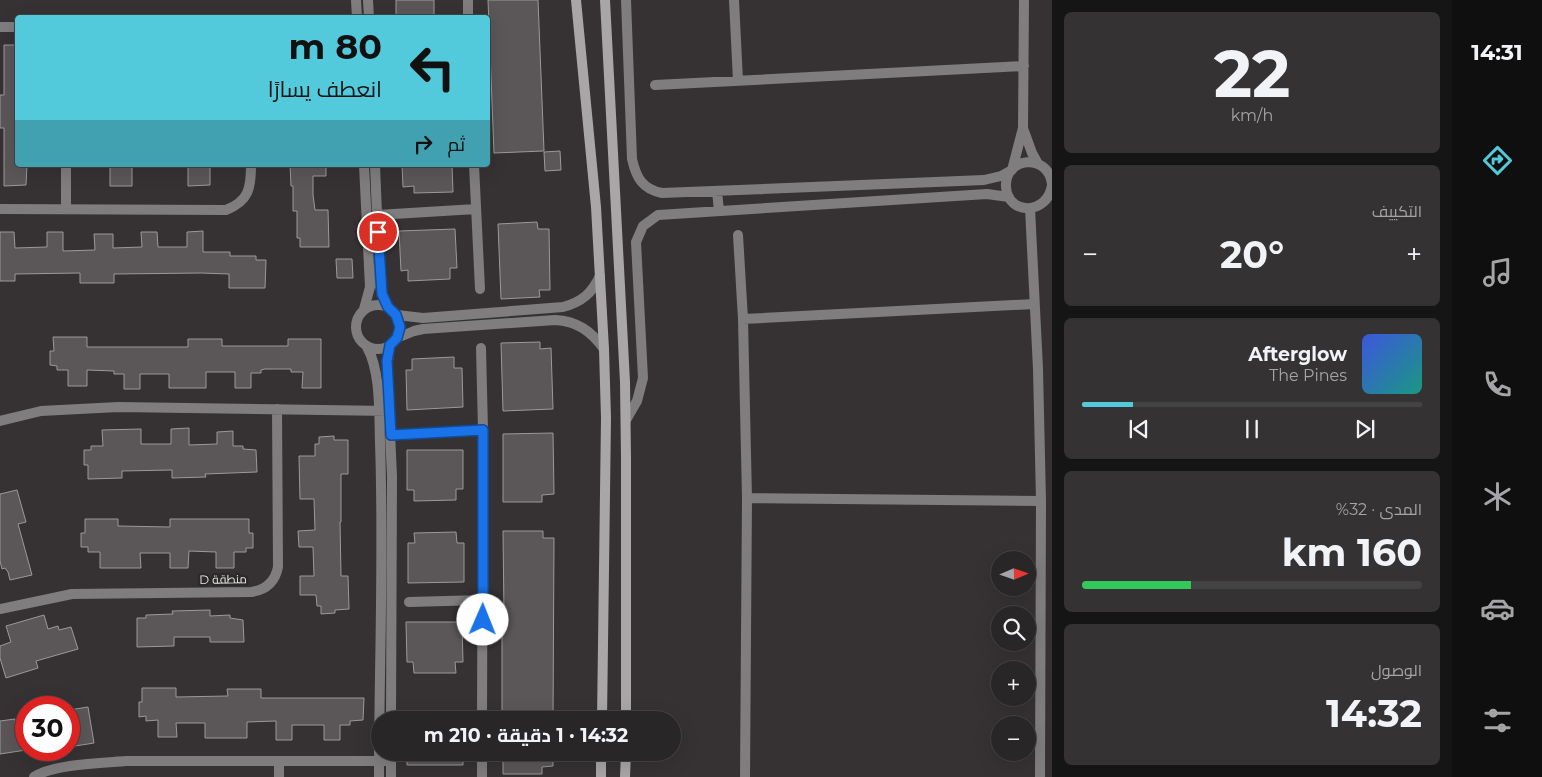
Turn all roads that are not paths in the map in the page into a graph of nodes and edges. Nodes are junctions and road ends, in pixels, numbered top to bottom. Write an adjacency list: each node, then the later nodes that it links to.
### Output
1 (356, 0): 9 (street)
2 (368, 0): 10 (street)
3 (468, 0): 11 (street)
4 (576, 0): 36 (street)
5 (605, 0): 50 (street)
6 (626, 0): 26 (street)
7 (734, 0): 15 (street)
8 (1024, 0): 14 (street)
9 (357, 15)
10 (369, 15)
11 (468, 15)
12 (0, 27): 13 (street)
13 (15, 27)
14 (1024, 66): 15 (street); 17 (street)
15 (738, 81): 16 (street)
16 (655, 85)
17 (1023, 128): 23 (street); 24 (street)
18 (66, 167): 32 (street)
19 (251, 167): 32 (street)
20 (364, 167): 40 (street)
21 (375, 167): 34 (street)
22 (474, 167): 31 (street)
23 (1045, 168): 24 (street); 25 (street)
24 (1011, 170): 26 (street); 28 (street)
25 (1052, 185): 27 (street)
26 (718, 191): 33 (street)
27 (1050, 196): 29 (street)
28 (1009, 197): 29 (street); 33 (street)
29 (1030, 208): 38 (street)
30 (0, 209): 32 (street)
31 (476, 209): 34 (street); 37 (street)
32 (66, 210)
33 (719, 211): 50 (street)
34 (377, 214): 39 (street)
35 (738, 235): 42 (street)
36 (600, 276): 41 (street); 46 (street)
37 (480, 289)
38 (1034, 304): 42 (street); 55 (street)
39 (388, 307): 40 (street); 41 (street)
40 (364, 309): 44 (street)
41 (396, 315): 43 (street)
42 (742, 319): 54 (street)
43 (393, 342): 44 (street); 46 (street); 49 (street)
44 (367, 347): 48 (street)
45 (481, 348): 52 (street)
46 (604, 350): 62 (street)
47 (277, 410): 48 (street); 51 (street); 58 (street, D منطقة)
48 (378, 410): 49 (street); 59 (street)
49 (390, 411): 53 (street)
50 (626, 420): 63 (street)
51 (0, 421)
52 (483, 430): 53 (street); 56 (street)
53 (391, 435): 60 (street)
54 (747, 498): 55 (street); 78 (street)
55 (1042, 501): 79 (street)
56 (483, 600): 57 (street); 61 (street)
57 (409, 602)
58 (0, 609)
59 (380, 711)
60 (392, 711)
61 (482, 711)
62 (602, 711)
63 (626, 711)
64 (279, 761): 65 (street); 71 (street); 72 (street)
65 (371, 761)
66 (379, 761): 73 (street)
67 (391, 761): 74 (street)
68 (482, 761): 75 (street)
69 (601, 761): 76 (street)
70 (626, 761): 77 (street)
71 (34, 777)
72 (279, 777)
73 (379, 777)
74 (391, 777)
75 (482, 777)
76 (601, 777)
77 (625, 777)
78 (745, 777)
79 (1040, 777)

